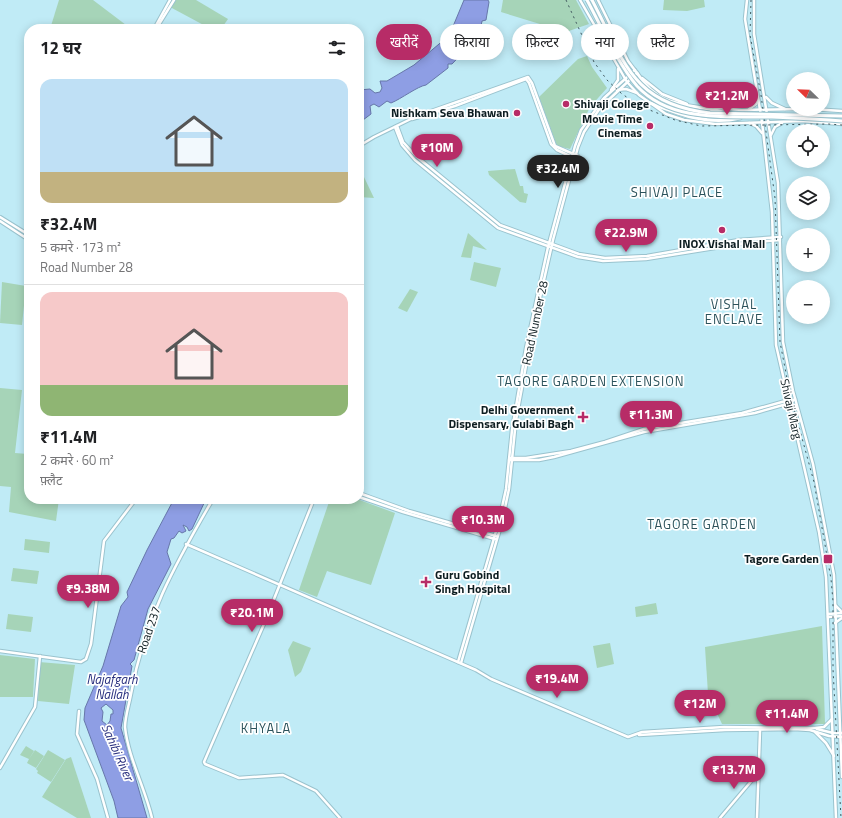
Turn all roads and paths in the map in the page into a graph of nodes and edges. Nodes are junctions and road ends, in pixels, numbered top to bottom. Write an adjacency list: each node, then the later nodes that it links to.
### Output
1 (170, 0): 9 (street)
2 (174, 0): 10 (street)
3 (580, 0): 11 (street)
4 (587, 0): 35 (main road, bridge)
5 (592, 0): 32 (main road, bridge)
6 (598, 0): 12 (street)
7 (747, 0): 23 (street, Shivaji Marg)
8 (754, 0): 22 (street, Shivaji Marg)
9 (158, 24)
10 (158, 24)
11 (594, 24)
12 (611, 24)
13 (614, 60): 15 (street)
14 (628, 60): 16 (street)
15 (618, 66): 17 (street); 19 (street)
16 (636, 72): 17 (street); 18 (street, Road Number 28); 27 (street); 32 (main road, bridge)
17 (625, 78): 18 (street); 19 (street)
18 (628, 82): 20 (street, Road Number 28); 21 (street)
19 (611, 90): 25 (street)
20 (617, 90): 21 (street); 25 (street, Road Number 28)
21 (639, 95): 24 (street)
22 (764, 95): 28 (street, Shivaji Marg); 29 (street)
23 (758, 99): 26 (street, Shivaji Marg); 27 (street)
24 (650, 103): 35 (main road, bridge); 37 (street)
25 (600, 106): 46 (street, Road Number 28); 46 (street, Road Number 28)
26 (760, 109): 27 (street); 28 (street); 38 (street, Shivaji Marg)
27 (747, 110)
28 (767, 110): 29 (street); 39 (street, Shivaji Marg)
29 (786, 110)
30 (830, 110): 31 (street)
31 (842, 111)
32 (727, 114): 34 (main road, bridge)
33 (797, 116): 36 (street)
34 (842, 116)
35 (743, 117): 41 (main road, bridge)
36 (802, 121): 40 (street); 41 (street)
37 (744, 122): 38 (street); 43 (street)
38 (762, 122): 39 (street); 43 (street, Shivaji Marg)
39 (768, 122): 40 (street); 44 (street, Shivaji Marg)
40 (784, 122): 44 (street)
41 (842, 122)
42 (396, 126): 45 (street); 46 (street); 53 (street)
43 (763, 135): 52 (street, Shivaji Marg)
44 (770, 136): 51 (street, Shivaji Marg)
45 (364, 143)
46 (574, 155): 53 (street, Road Number 28)
47 (0, 217): 49 (street)
48 (0, 221): 50 (street)
49 (24, 232)
50 (24, 237)
51 (781, 239): 52 (street); 54 (street, Shivaji Marg)
52 (772, 240): 53 (street); 55 (street, Shivaji Marg)
53 (550, 246): 56 (street, Road Number 28)
54 (795, 399): 55 (street); 66 (street, Shivaji Marg)
55 (789, 402): 56 (street); 67 (street, Shivaji Marg)
56 (510, 459): 63 (street, Road Number 28)
57 (364, 496): 59 (street)
58 (364, 498): 59 (street)
59 (381, 503): 63 (street)
60 (132, 504): 72 (street)
61 (210, 504): 64 (street, Road 237)
62 (312, 504): 65 (street)
63 (496, 537): 73 (street, Road Number 28)
64 (186, 544): 65 (street); 90 (street, Road 237)
65 (278, 585): 73 (street); 91 (street)
66 (835, 604): 68 (street, Shivaji Marg); 69 (street)
67 (828, 615): 68 (street); 75 (street, Shivaji Marg)
68 (835, 615): 69 (street); 70 (street, Shivaji Marg)
69 (842, 615): 70 (street)
70 (835, 623): 76 (street, Shivaji Marg)
71 (0, 651): 72 (street)
72 (40, 656): 86 (street)
73 (459, 663): 79 (street)
74 (79, 712): 89 (street)
75 (832, 718): 78 (street); 82 (street, Shivaji Marg)
76 (839, 723): 77 (street); 81 (street, Shivaji Marg)
77 (842, 726)
78 (815, 728): 79 (street); 82 (street)
79 (760, 729): 80 (street); 87 (street)
80 (815, 732): 82 (street); 85 (street)
81 (841, 733): 82 (street); 83 (street, Shivaji Marg)
82 (833, 735): 83 (street); 85 (street, Shivaji Marg)
83 (841, 737): 84 (street, Shivaji Marg)
84 (841, 748): 88 (street, Shivaji Marg)
85 (834, 756): 94 (street, Shivaji Marg)
86 (0, 768)
87 (759, 771): 92 (street); 93 (street)
88 (842, 777)
89 (108, 818)
90 (152, 818)
91 (340, 818)
92 (720, 818)
93 (757, 818)
94 (836, 818)

